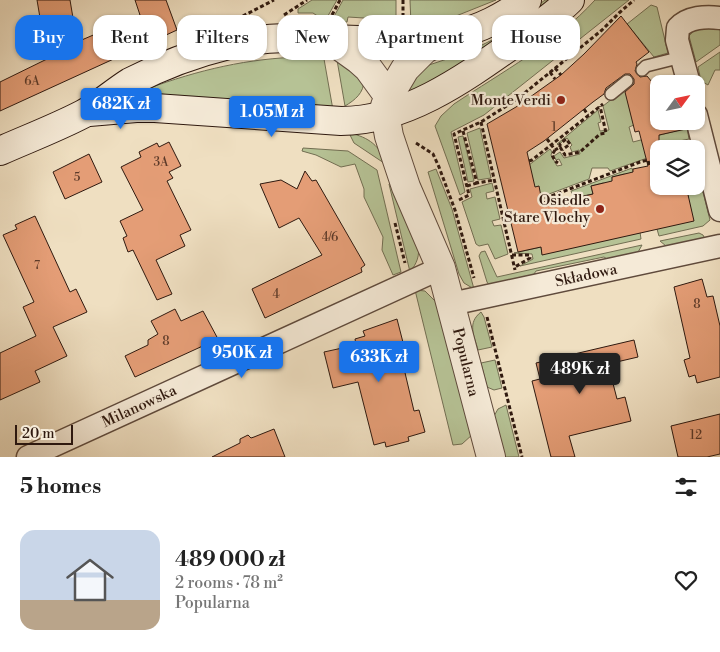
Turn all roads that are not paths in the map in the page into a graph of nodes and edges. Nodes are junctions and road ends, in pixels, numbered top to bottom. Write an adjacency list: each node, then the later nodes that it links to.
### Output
1 (527, 0): 4 (main road)
2 (570, 0): 13 (main road)
3 (720, 18): 7 (street)
4 (482, 27)
5 (277, 36): 14 (main road)
6 (348, 47): 13 (main road, Popularna)
7 (682, 57): 9 (lane); 10 (street)
8 (413, 60): 13 (main road)
9 (642, 70)
10 (686, 75)
11 (627, 81): 12 (lane)
12 (609, 97)
13 (391, 107): 14 (main road); 19 (main road, Popularna); 19 (main road, Popularna)
14 (84, 113): 16 (main road)
15 (700, 130): 17 (street)
16 (0, 151)
17 (720, 210)
18 (720, 246): 20 (street, Składowa)
19 (441, 268): 20 (main road, Popularna); 21 (street, Milanowska)
20 (451, 304): 22 (main road, Popularna)
21 (28, 457)
22 (491, 457)

